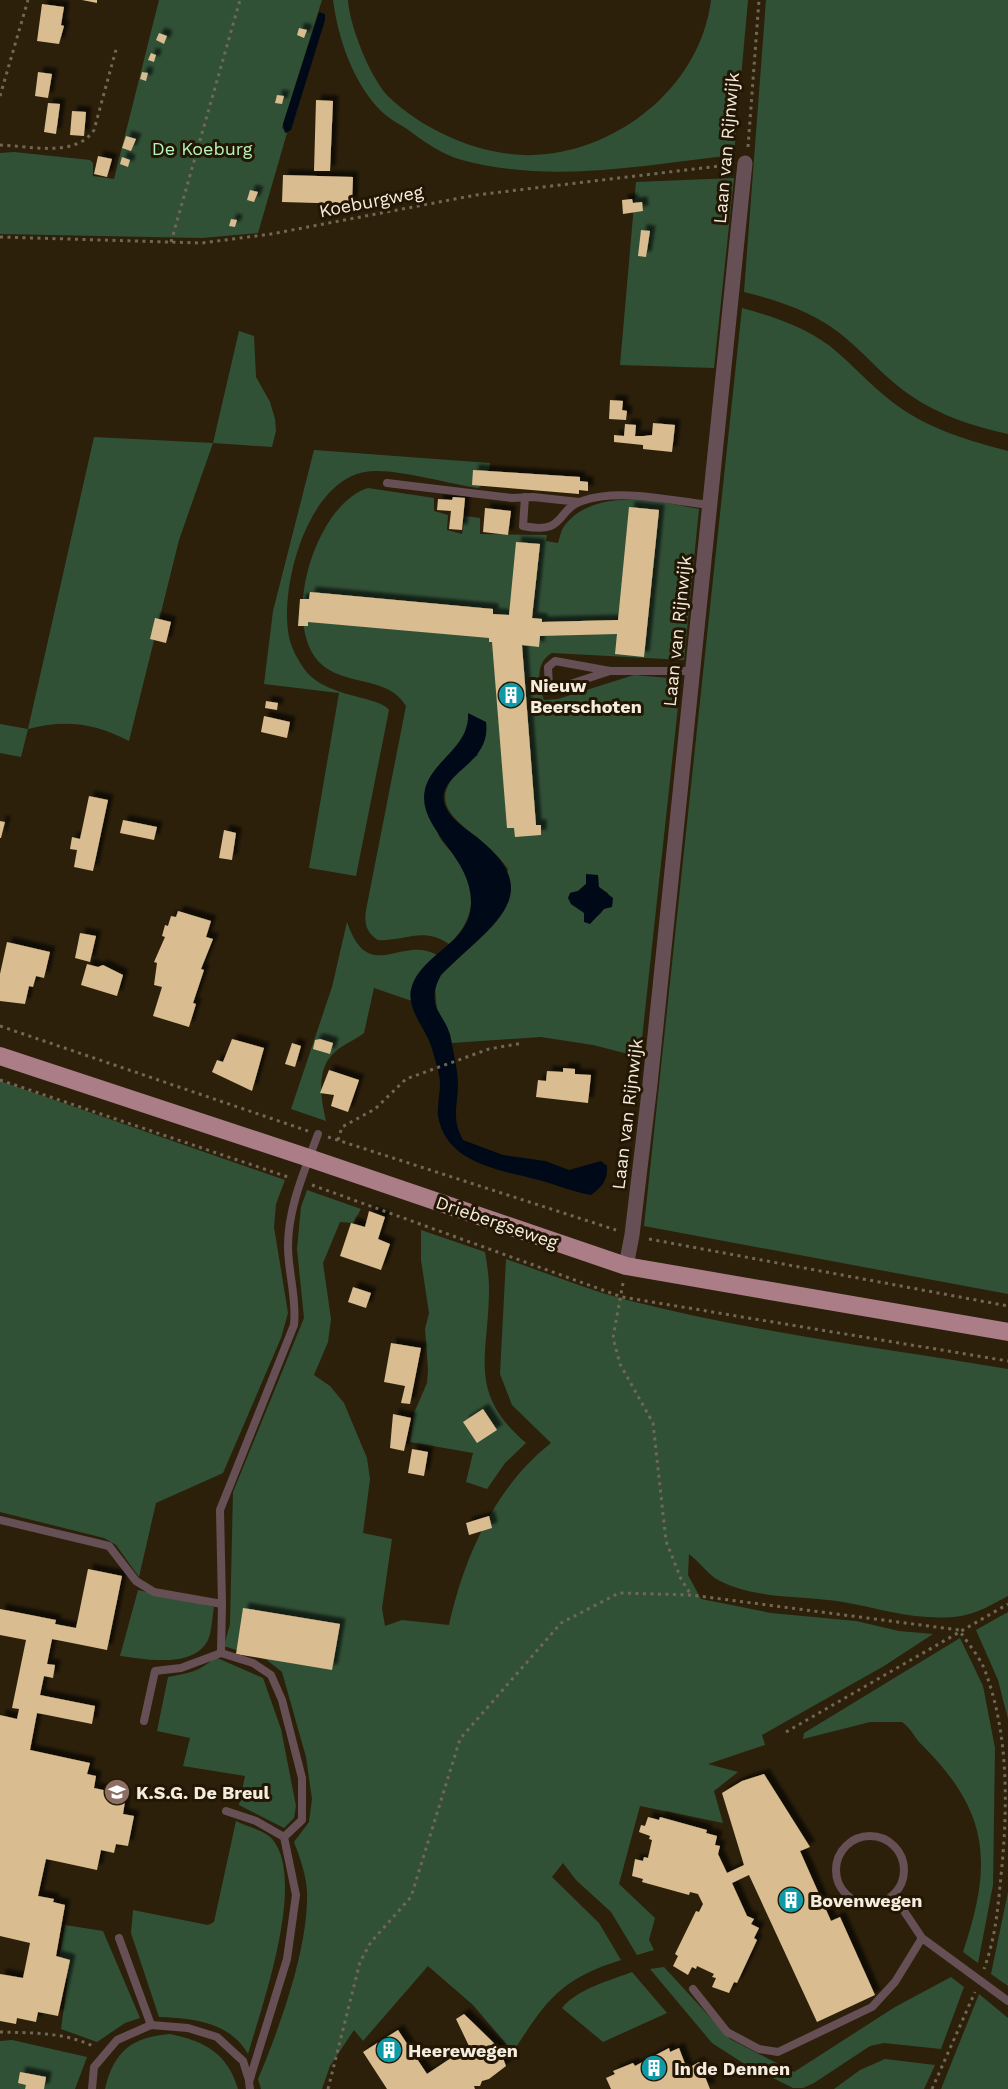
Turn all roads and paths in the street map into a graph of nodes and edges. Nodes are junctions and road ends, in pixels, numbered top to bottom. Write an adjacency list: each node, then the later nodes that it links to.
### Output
1 (28, 0): 5 (path)
2 (240, 0): 9 (path)
3 (759, 0): 7 (path, Laan van Rijnwijk)
4 (117, 46): 6 (path)
5 (0, 96)
6 (0, 145)
7 (745, 163): 9 (path, Koeburgweg); 13 (street, Laan van Rijnwijk)
8 (0, 237): 9 (path, Koeburgweg)
9 (171, 242)
10 (387, 483): 11 (lane)
11 (525, 497): 12 (lane); 12 (lane)
12 (579, 502): 13 (lane)
13 (710, 506): 15 (street, Laan van Rijnwijk)
14 (610, 670): 14 (lane); 15 (lane)
15 (693, 671): 24 (street, Laan van Rijnwijk)
16 (0, 1026): 20 (path)
17 (523, 1043): 21 (path)
18 (0, 1056): 22 (main road, Driebergseweg)
19 (0, 1080): 23 (path)
20 (318, 1134): 21 (path); 22 (lane)
21 (338, 1140): 24 (path)
22 (309, 1158): 23 (lane); 25 (main road, Driebergseweg)
23 (301, 1181): 31 (lane)
24 (632, 1235): 25 (street, Laan van Rijnwijk); 27 (path)
25 (626, 1266): 28 (main road, Driebergseweg)
26 (621, 1297): 30 (path)
27 (1008, 1306)
28 (1008, 1332)
29 (0, 1520): 31 (lane)
30 (691, 1595): 33 (path); 50 (path)
31 (222, 1604): 34 (lane)
32 (1008, 1604): 33 (path)
33 (959, 1630): 36 (path); 42 (path)
34 (221, 1653): 35 (lane); 38 (lane)
35 (144, 1721)
36 (786, 1732)
37 (226, 1811): 38 (lane)
38 (284, 1837): 48 (lane)
39 (894, 1896): 39 (lane); 41 (lane)
40 (119, 1938): 45 (lane)
41 (922, 1938): 42 (lane); 43 (lane)
42 (979, 1981): 44 (lane); 51 (path)
43 (693, 1989)
44 (1008, 2001)
45 (151, 2025): 47 (lane); 48 (lane)
46 (0, 2032): 47 (path)
47 (106, 2053): 49 (lane)
48 (250, 2085)
49 (92, 2089)
50 (328, 2089)
51 (932, 2089)

